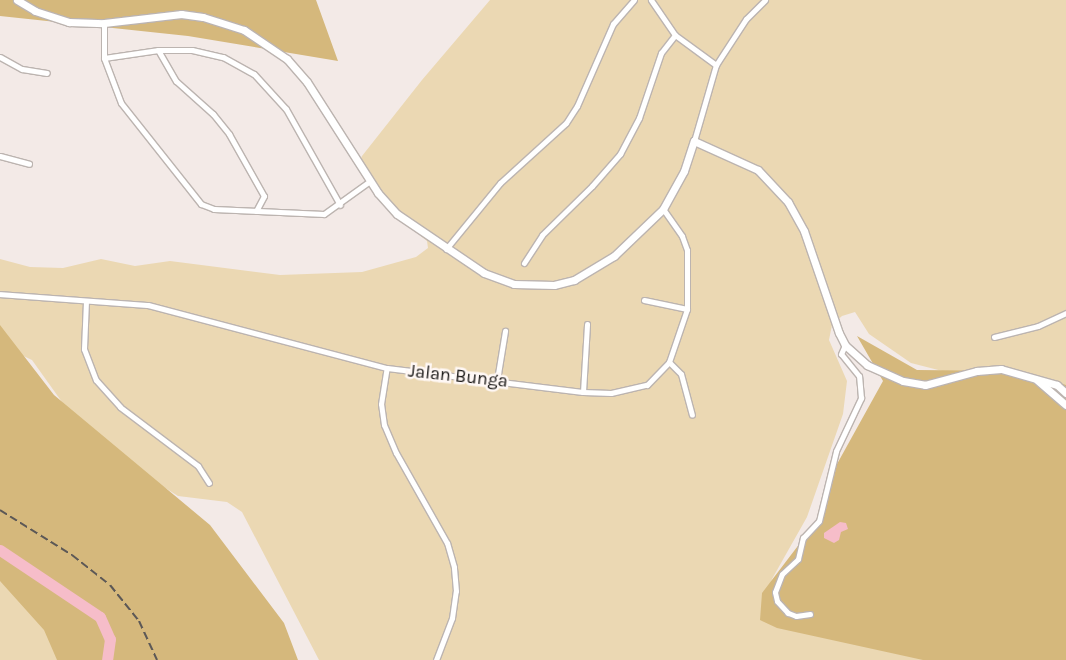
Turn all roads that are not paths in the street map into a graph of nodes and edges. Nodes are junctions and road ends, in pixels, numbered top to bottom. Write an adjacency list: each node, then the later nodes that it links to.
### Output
1 (17, 0): 5 (street)
2 (634, 0): 19 (street)
3 (651, 0): 6 (street)
4 (765, 0): 10 (street)
5 (104, 23): 9 (street); 15 (street)
6 (675, 35): 10 (street); 20 (street)
7 (158, 50): 9 (street); 16 (street); 18 (street)
8 (0, 57): 11 (street)
9 (104, 58): 18 (street)
10 (716, 65): 12 (street)
11 (48, 73)
12 (694, 141): 17 (street); 29 (street)
13 (0, 156): 14 (street)
14 (30, 164)
15 (370, 181): 16 (street); 19 (street)
16 (340, 205): 18 (street)
17 (663, 209): 19 (street); 24 (street, Jalan Bunga)
18 (256, 211)
19 (446, 250)
20 (524, 262)
21 (0, 294): 23 (street)
22 (644, 300): 24 (street)
23 (86, 301): 31 (street); 38 (street)
24 (687, 309): 30 (street, Jalan Bunga)
25 (1066, 313): 28 (street)
26 (587, 324): 34 (street)
27 (505, 332): 32 (street)
28 (994, 337)
29 (845, 346): 33 (street); 39 (street)
30 (669, 362): 34 (street, Jalan Bunga); 37 (street)
31 (387, 368): 32 (street, Jalan Bunga); 40 (street, Jalan Bunga)
32 (498, 380): 34 (street, Jalan Bunga)
33 (1037, 380): 35 (street); 36 (street)
34 (583, 392)
35 (1066, 393)
36 (1066, 405)
37 (692, 415)
38 (209, 483)
39 (810, 614)
40 (436, 660)

